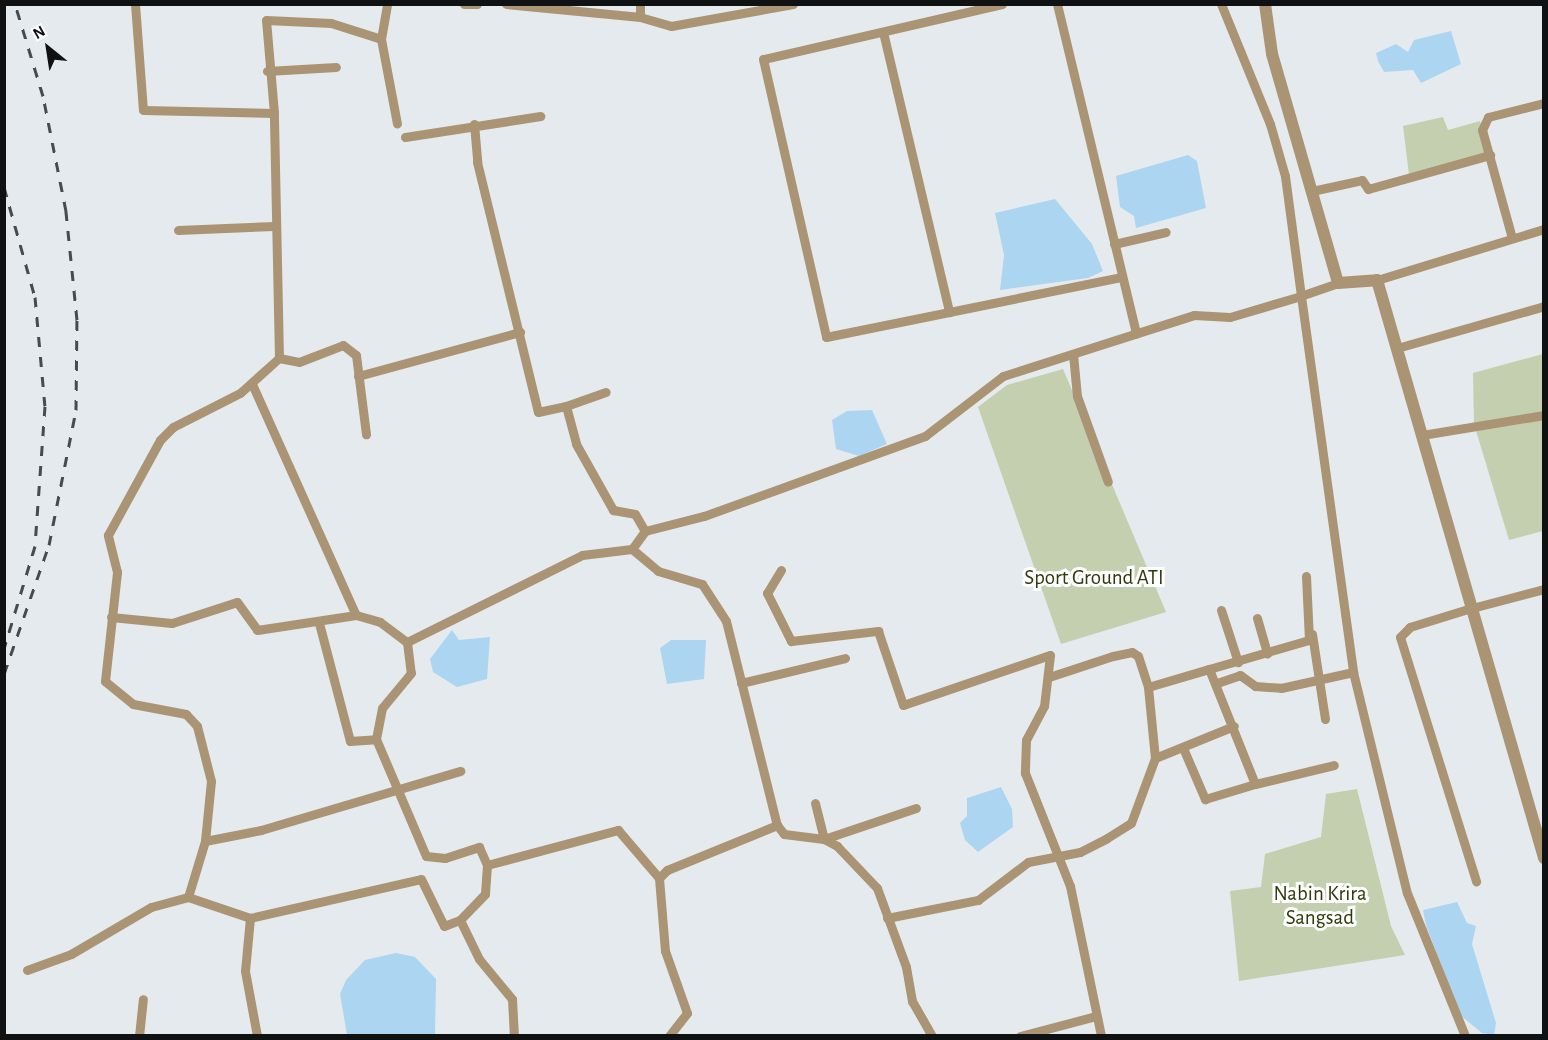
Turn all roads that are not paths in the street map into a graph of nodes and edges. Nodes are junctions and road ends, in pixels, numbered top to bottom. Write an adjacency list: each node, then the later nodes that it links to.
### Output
1 (135, 4): 18 (street)
2 (387, 4): 14 (street)
3 (464, 4): 4 (street)
4 (477, 4)
5 (506, 4): 12 (street)
6 (640, 4): 12 (street)
7 (793, 4): 12 (street)
8 (1002, 4): 13 (street)
9 (1057, 4): 30 (street)
10 (1221, 4): 34 (street)
11 (1266, 4): 24 (street)
12 (640, 17)
13 (884, 32): 36 (street); 36 (street)
14 (381, 39): 16 (street); 20 (street)
15 (336, 67): 16 (street)
16 (267, 71): 18 (street)
17 (1544, 103): 23 (street)
18 (274, 113): 25 (street)
19 (540, 116): 21 (street)
20 (397, 124)
21 (474, 124): 22 (street); 37 (street)
22 (405, 137)
23 (1490, 155): 24 (street); 29 (street)
24 (1312, 191): 33 (street)
25 (275, 226): 27 (street); 41 (street)
26 (1544, 229): 29 (street)
27 (178, 230)
28 (1166, 232): 30 (street)
29 (1512, 238): 32 (street)
30 (1114, 244): 31 (street)
31 (1122, 277): 36 (street); 38 (street)
32 (1377, 280): 33 (street); 39 (street)
33 (1338, 283): 34 (street)
34 (1301, 296): 38 (street); 67 (street)
35 (1544, 306): 39 (street)
36 (949, 312)
37 (520, 332): 42 (street); 45 (street)
38 (1136, 334): 40 (street)
39 (1397, 348): 48 (street)
40 (1073, 354): 49 (street); 50 (street)
41 (279, 358): 42 (street); 43 (street)
42 (358, 376): 47 (street)
43 (252, 384): 57 (street); 58 (street)
44 (606, 392): 45 (street)
45 (566, 406): 50 (street)
46 (1544, 416): 48 (street)
47 (366, 434)
48 (1422, 435): 55 (street)
49 (1108, 482)
50 (645, 531): 51 (street)
51 (632, 549): 62 (street); 70 (street)
52 (781, 570): 68 (street)
53 (1306, 576): 61 (street)
54 (1544, 589): 55 (street)
55 (1470, 608): 88 (street); 91 (street)
56 (1221, 610): 65 (street)
57 (356, 615): 60 (street); 62 (street)
58 (111, 617): 60 (street); 86 (street)
59 (1257, 618): 63 (street)
60 (319, 623): 75 (street)
61 (1311, 634): 63 (street); 69 (street)
62 (407, 642): 75 (street)
63 (1267, 654): 65 (street)
64 (845, 658): 70 (street)
65 (1238, 662): 66 (street)
66 (1209, 669): 71 (street); 72 (street)
67 (1353, 672): 69 (street); 106 (street)
68 (1049, 677): 72 (street); 87 (street)
69 (1318, 680): 71 (street); 73 (street)
70 (741, 682): 84 (street)
71 (1217, 683): 74 (street)
72 (1148, 687): 77 (street)
73 (1325, 719)
74 (1234, 726): 76 (street); 80 (street)
75 (376, 739): 81 (street)
76 (1183, 748): 77 (street); 80 (street)
77 (1155, 758): 87 (street)
78 (1334, 765): 80 (street)
79 (460, 771): 81 (street)
80 (1255, 784)
81 (402, 790): 86 (street); 89 (street)
82 (814, 803): 85 (street)
83 (916, 808): 85 (street)
84 (777, 825): 85 (street); 90 (street)
85 (824, 839): 94 (street)
86 (205, 841): 92 (street)
87 (1058, 855): 94 (street); 98 (street)
88 (1544, 858)
89 (487, 865): 90 (street); 95 (street)
90 (659, 878): 102 (street)
91 (1476, 881)
92 (188, 897): 93 (street); 96 (street)
93 (250, 918): 95 (street); 100 (street)
94 (886, 918): 103 (street)
95 (460, 920): 101 (street)
96 (27, 970)
97 (143, 999): 99 (street)
98 (1096, 1016): 104 (street); 105 (street)
99 (139, 1035)
100 (257, 1035)
101 (514, 1035)
102 (669, 1035)
103 (932, 1035)
104 (1020, 1035)
105 (1101, 1035)
106 (1465, 1035)

